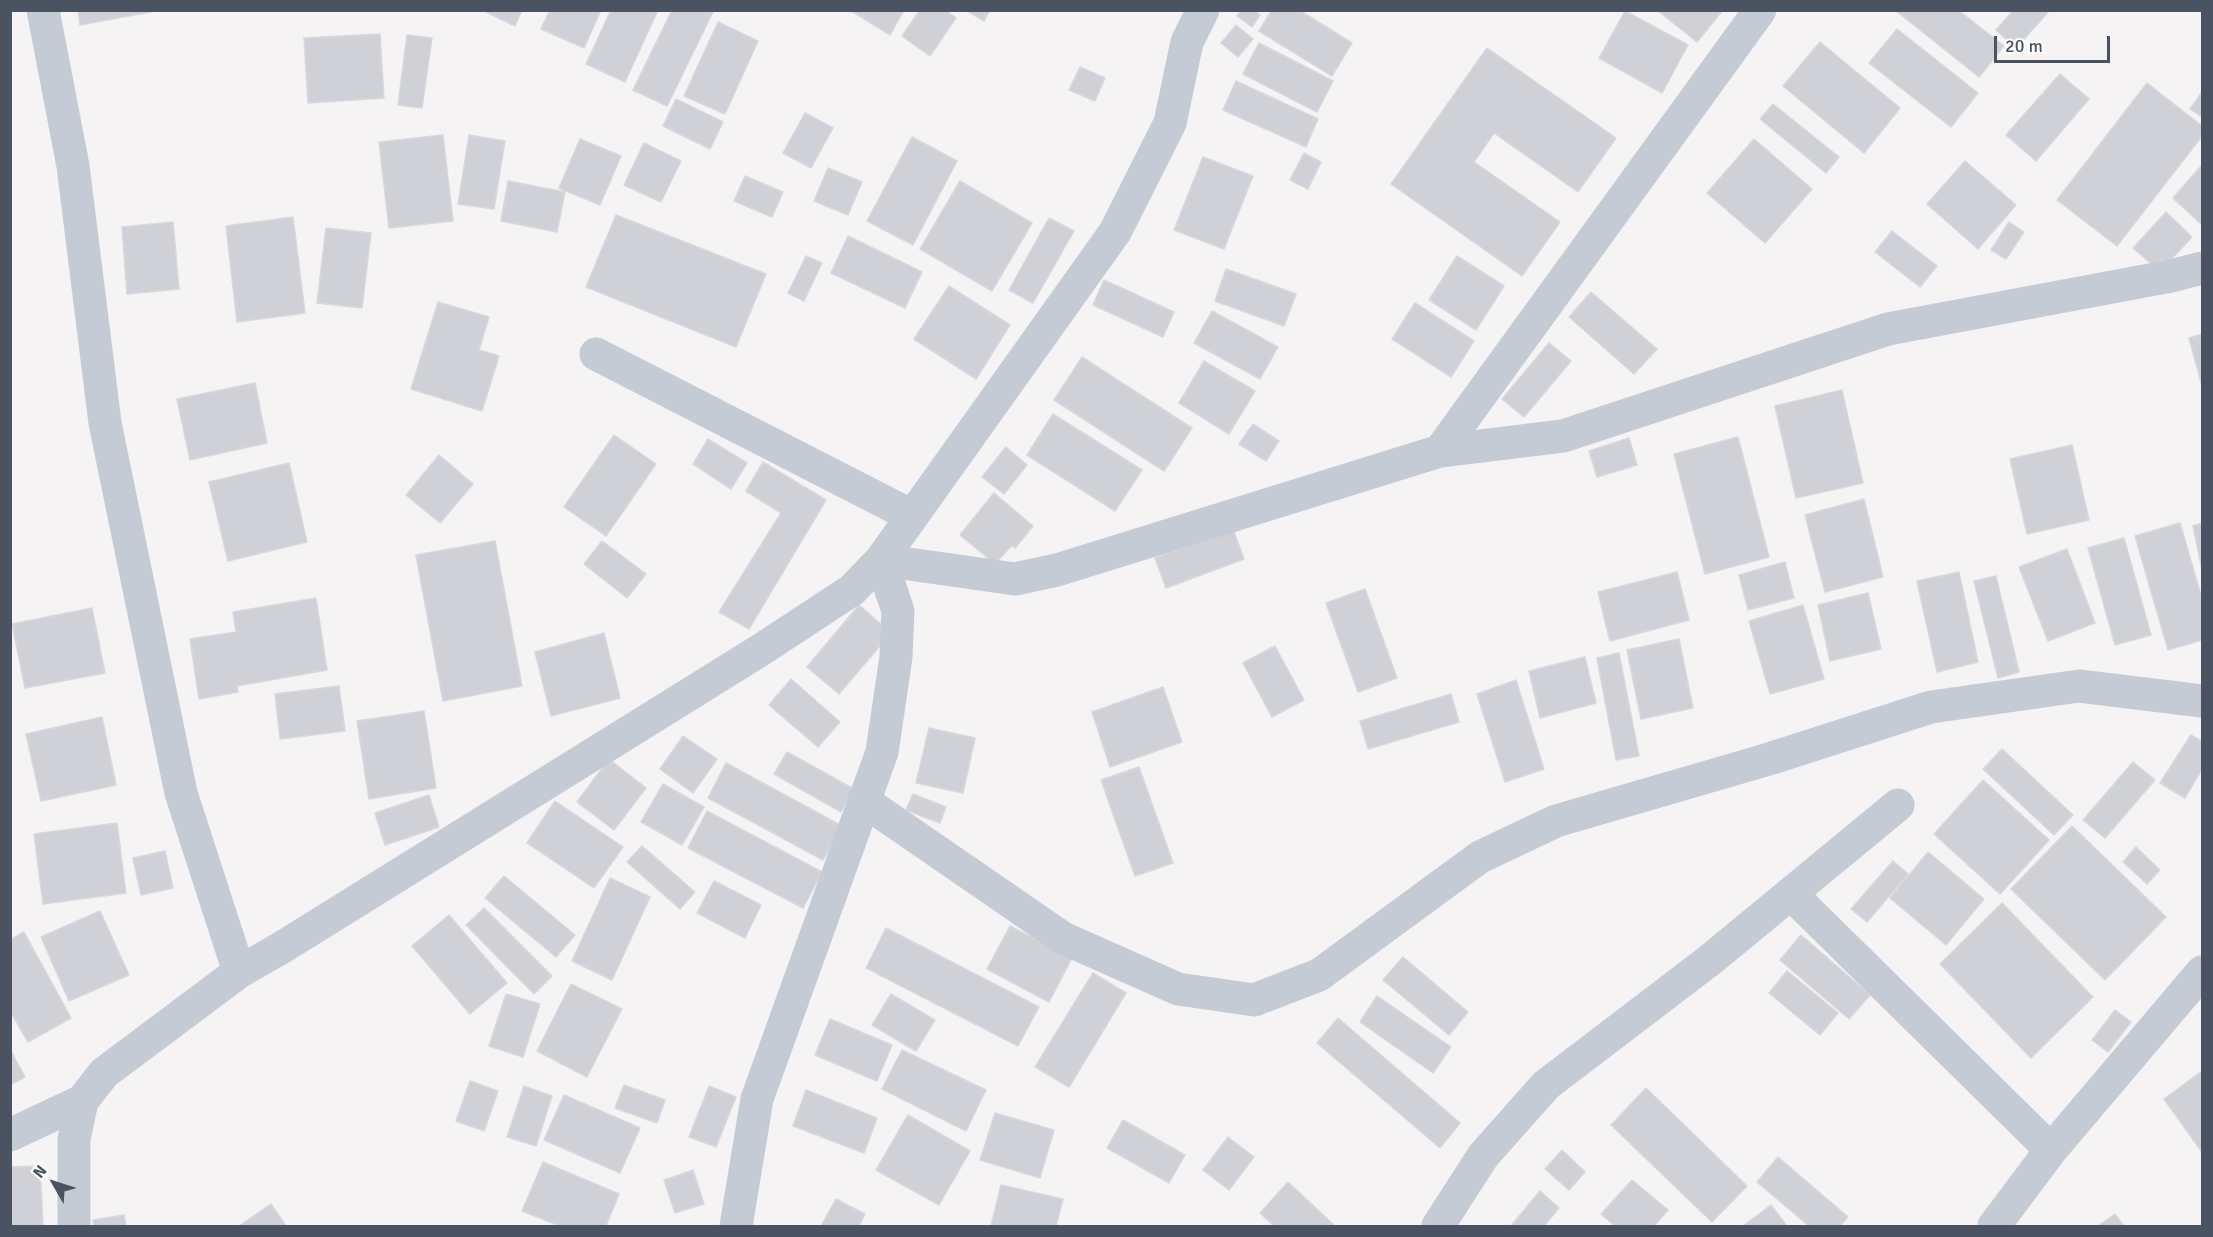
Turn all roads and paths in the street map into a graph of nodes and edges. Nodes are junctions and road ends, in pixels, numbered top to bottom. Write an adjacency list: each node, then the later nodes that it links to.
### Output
1 (43, 10): 13 (street)
2 (1203, 10): 7 (street)
3 (1760, 10): 6 (street)
4 (2202, 268): 6 (street)
5 (596, 354): 7 (street)
6 (1440, 451): 8 (street)
7 (912, 516): 8 (street)
8 (881, 560): 10 (street); 13 (street)
9 (2202, 701): 10 (street)
10 (864, 801): 19 (street)
11 (1898, 805): 12 (street)
12 (1791, 894): 17 (street); 20 (street)
13 (239, 972): 15 (street)
14 (2202, 972): 17 (street)
15 (82, 1101): 16 (street); 18 (street)
16 (10, 1135)
17 (2051, 1150): 21 (street)
18 (74, 1227)
19 (736, 1227)
20 (1438, 1227)
21 (1994, 1227)

